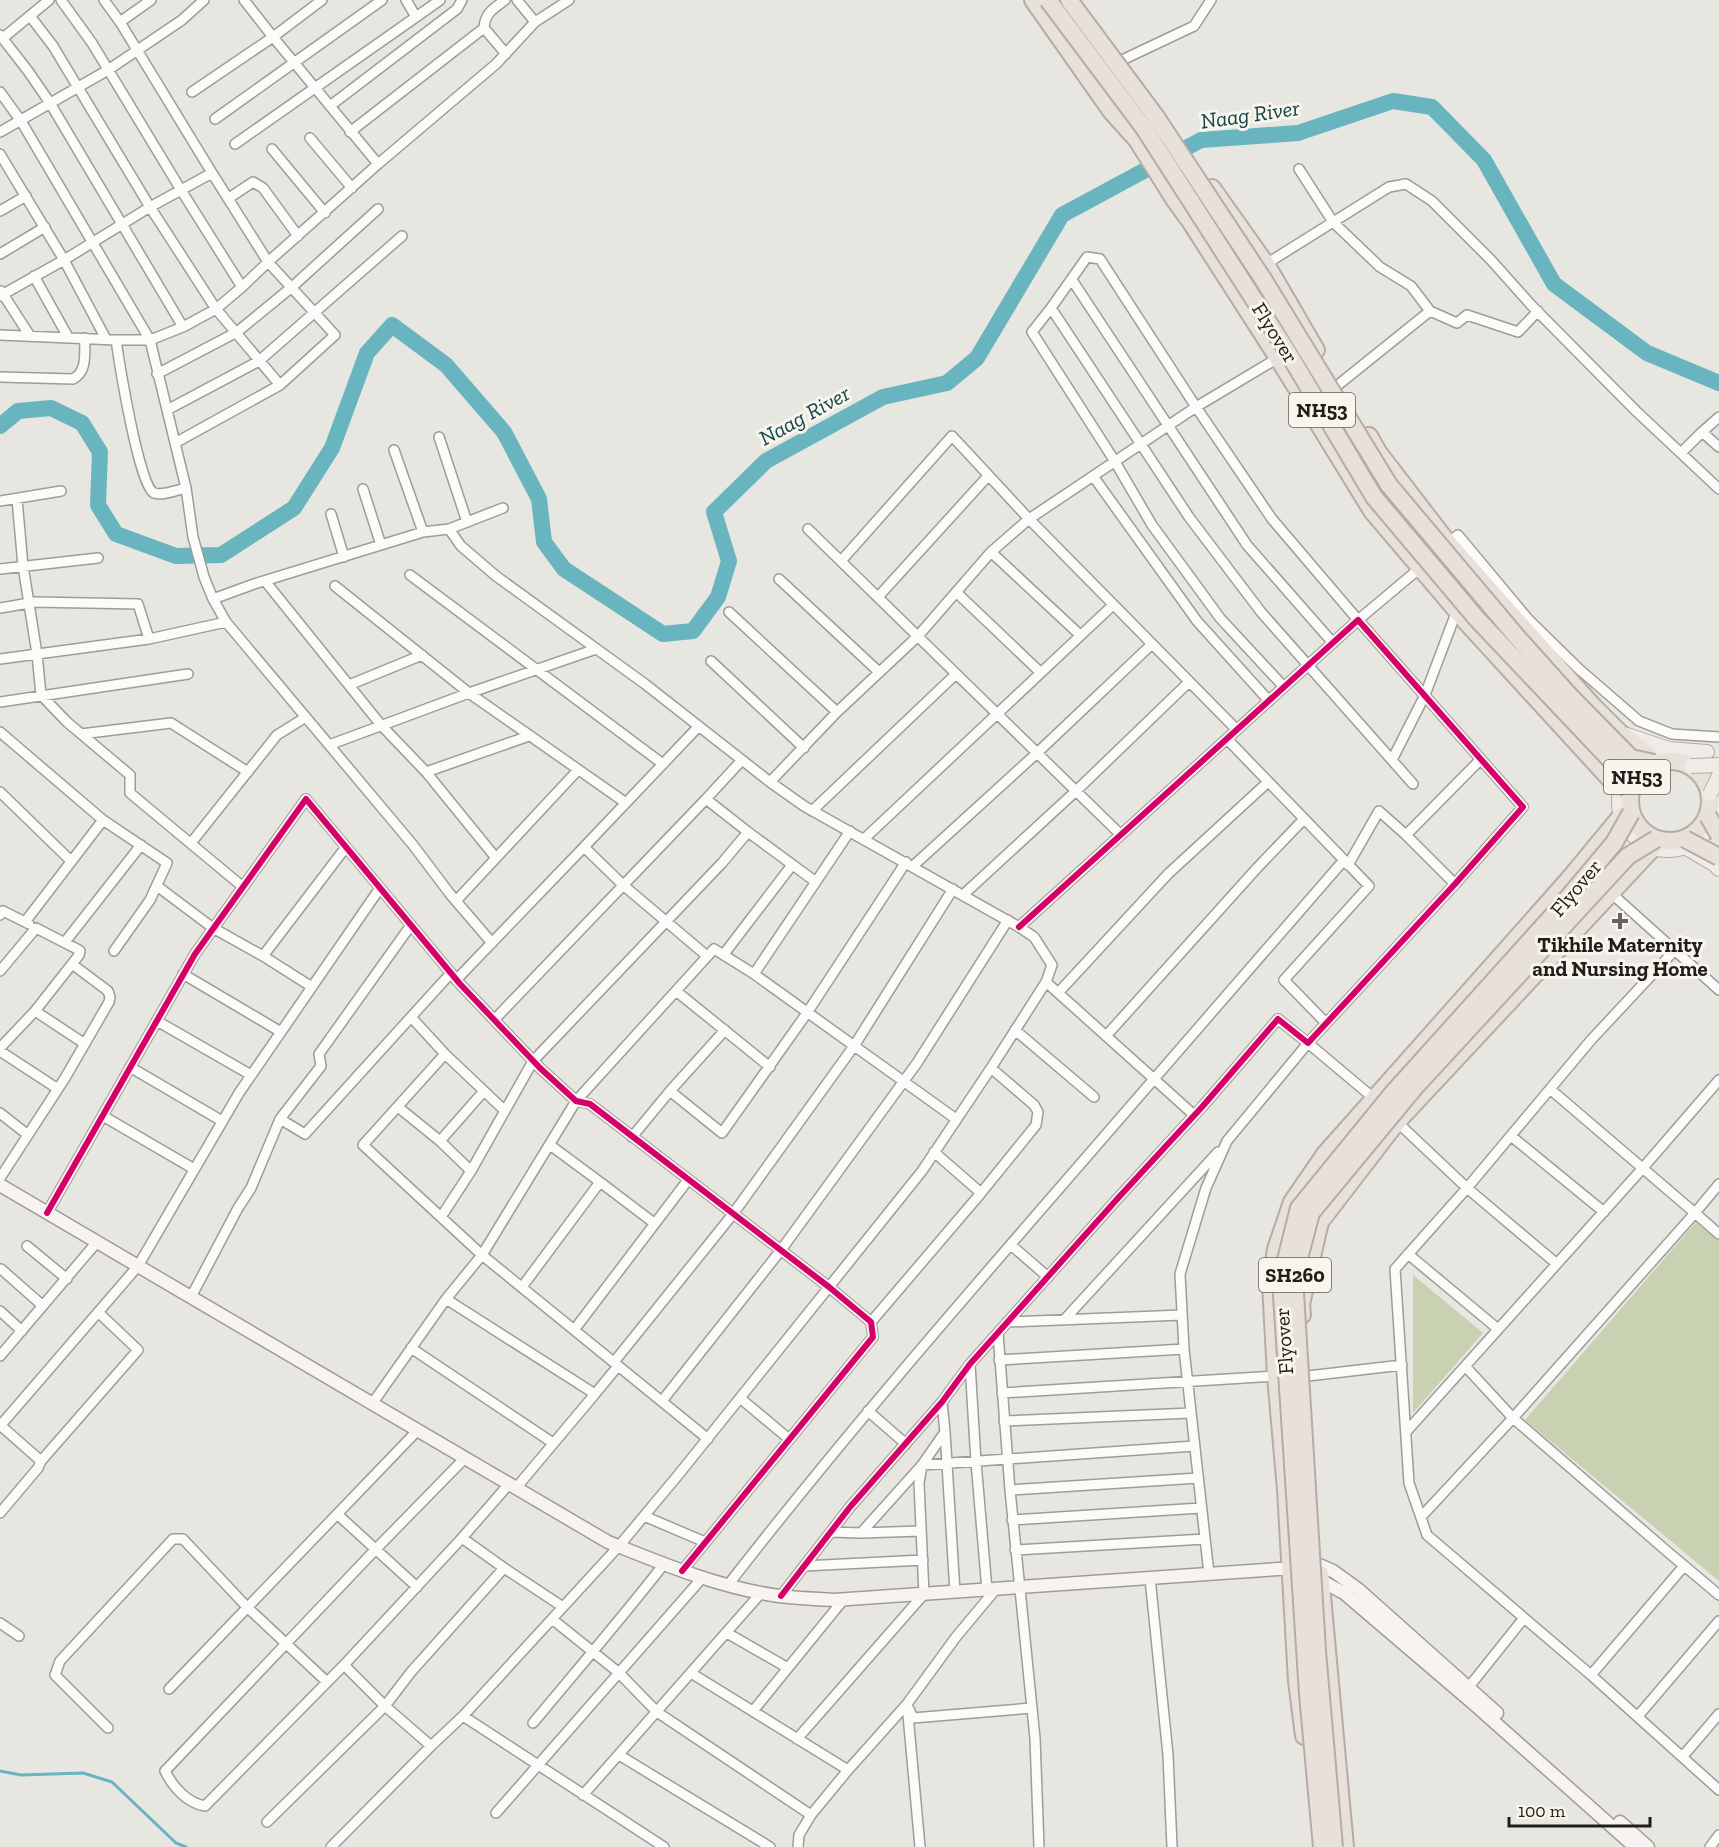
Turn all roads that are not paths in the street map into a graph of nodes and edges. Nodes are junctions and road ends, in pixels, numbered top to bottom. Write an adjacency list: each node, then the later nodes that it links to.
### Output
1 (49, 0): 19 (street)
2 (61, 0): 30 (street)
3 (104, 0): 22 (street)
4 (151, 0): 22 (street)
5 (204, 0): 26 (street)
6 (244, 0): 25 (street)
7 (322, 0): 25 (street)
8 (382, 0): 29 (street)
9 (406, 0): 20 (street)
10 (440, 0): 20 (street)
11 (462, 0): 36 (street)
12 (505, 0): 23 (street)
13 (517, 0): 21 (street)
14 (569, 0): 21 (street)
15 (1033, 0): 43 (highway, NH53)
16 (1048, 0): 199 (highway, Flyover / NH53, bridge)
17 (1070, 0): 28 (highway, NH53); 186 (highway, Flyover / NH53, bridge)
18 (1211, 0): 28 (street)
19 (30, 16): 24 (street); 31 (street)
20 (416, 17): 32 (street)
21 (536, 21): 27 (street)
22 (120, 22): 26 (street)
23 (484, 28): 27 (street); 41 (street)
24 (1, 36): 35 (street)
25 (273, 37): 29 (street); 34 (street)
26 (137, 50): 30 (street); 50 (street)
27 (506, 54): 47 (street)
28 (1120, 62): 39 (highway, NH53)
29 (294, 63): 32 (street); 37 (street)
30 (108, 70): 31 (street); 52 (street)
31 (77, 87): 35 (street); 55 (street)
32 (315, 89): 36 (street); 44 (street)
33 (0, 92): 38 (street)
34 (192, 92)
35 (50, 103): 38 (street); 60 (street)
36 (330, 106): 41 (street)
37 (215, 119)
38 (21, 121): 40 (street); 64 (street)
39 (1167, 121): 43 (highway); 68 (highway, NH53)
40 (0, 132)
41 (350, 132): 47 (street)
42 (310, 138): 51 (street)
43 (1137, 140): 88 (highway, NH53)
44 (235, 144)
45 (272, 148): 58 (street)
46 (0, 154): 49 (street)
47 (378, 164): 51 (street)
48 (1299, 169): 59 (street)
49 (4, 171): 53 (street)
50 (212, 173): 52 (street); 54 (street)
51 (352, 188): 58 (street)
52 (181, 190): 55 (street); 71 (street)
53 (26, 196): 57 (street); 61 (street)
54 (229, 198): 62 (street); 67 (street)
55 (150, 207): 60 (street); 74 (street)
56 (378, 209): 72 (street)
57 (0, 212)
58 (325, 213): 62 (street)
59 (1332, 222): 68 (street); 76 (street); 78 (street)
60 (122, 224): 64 (street); 79 (street)
61 (45, 227): 65 (street); 66 (street)
62 (298, 236): 67 (street)
63 (402, 236): 77 (street)
64 (93, 242): 66 (street); 87 (street)
65 (0, 254)
66 (64, 260): 69 (street); 86 (street)
67 (268, 262): 71 (street); 72 (street)
68 (1266, 264): 80 (highway, NH53)
69 (34, 276): 73 (street); 84 (street)
70 (1072, 280): 75 (street); 94 (street); 97 (street)
71 (242, 287): 74 (street)
72 (292, 287): 77 (street); 81 (street)
73 (1, 293): 83 (street)
74 (216, 309): 79 (street); 81 (street)
75 (1051, 309): 101 (street); 105 (street)
76 (1430, 311): 78 (street); 93 (street)
77 (315, 312): 89 (street); 92 (street)
78 (1538, 312): 104 (street)
79 (183, 327): 87 (street)
80 (1305, 332): 88 (street); 93 (highway, NH53)
81 (237, 333): 89 (street); 90 (street)
82 (0, 335): 83 (street)
83 (30, 336): 84 (street)
84 (68, 337): 85 (street)
85 (85, 338): 86 (street); 91 (street)
86 (111, 339): 87 (street); 108 (street)
87 (150, 339): 90 (street)
88 (1278, 358): 94 (street); 128 (highway, NH53)
89 (259, 361): 92 (street); 95 (street)
90 (157, 374): 95 (street)
91 (0, 377)
92 (280, 385): 100 (street)
93 (1338, 385): 121 (highway, NH53)
94 (1196, 407): 97 (street); 141 (street)
95 (167, 410): 100 (street)
96 (1719, 417): 98 (street)
97 (1168, 425): 101 (street); 146 (street)
98 (1701, 432): 102 (street); 104 (street)
99 (439, 437): 117 (street)
100 (175, 443): 108 (street)
101 (1141, 443): 105 (street); 153 (street)
102 (1719, 447)
103 (394, 450): 120 (street)
104 (1681, 453): 110 (street)
105 (1114, 460): 107 (street); 162 (street)
106 (988, 476): 116 (street); 126 (street); 135 (street)
107 (1093, 476): 116 (street); 166 (street)
108 (186, 488): 136 (street)
109 (363, 489): 122 (street)
110 (1719, 489)
111 (62, 491): 112 (street)
112 (17, 499): 113 (street); 127 (street)
113 (0, 501)
114 (502, 508): 117 (street)
115 (331, 514): 124 (street)
116 (1029, 519): 123 (street); 138 (street)
117 (467, 522): 118 (street)
118 (449, 529): 120 (street); 148 (street)
119 (808, 529): 126 (street)
120 (423, 532): 122 (street)
121 (1448, 543): 128 (street); 159 (highway, NH53); 179 (street)
122 (381, 545): 124 (street)
123 (991, 552): 134 (street); 143 (street)
124 (344, 556): 132 (street)
125 (98, 558): 127 (street)
126 (841, 561): 135 (street)
127 (23, 566): 129 (street); 137 (street)
128 (1420, 568): 141 (street); 165 (street); 168 (highway, NH53)
129 (0, 569)
130 (410, 575): 154 (street)
131 (779, 579): 155 (street)
132 (265, 581): 136 (street); 161 (street)
133 (335, 586): 150 (street)
134 (956, 592): 144 (street); 156 (street)
135 (878, 597): 144 (street)
136 (213, 600): 142 (street)
137 (30, 603): 139 (street); 145 (street); 149 (street)
138 (1113, 605): 143 (street); 147 (street)
139 (0, 608)
140 (729, 612): 169 (street)
141 (1358, 620): 146 (street); 165 (street)
142 (226, 622): 145 (street); 171 (street)
143 (1080, 635): 156 (street)
144 (918, 636): 155 (street); 158 (street)
145 (149, 639): 149 (street)
146 (1333, 643): 153 (street)
147 (1152, 644): 160 (street); 183 (street)
148 (596, 649): 154 (street); 173 (street)
149 (37, 654): 151 (street); 164 (street)
150 (422, 655): 161 (street); 163 (street)
151 (0, 658)
152 (711, 661): 182 (street)
153 (1308, 666): 162 (street); 188 (street)
154 (538, 669): 163 (street); 189 (street)
155 (879, 672): 169 (street)
156 (1040, 672): 170 (street)
157 (188, 674): 164 (street)
158 (956, 674): 170 (street); 203 (street)
159 (1568, 677): 168 (highway); 176 (highway, NH53)
160 (1189, 682): 174 (street); 198 (street)
161 (349, 685): 172 (street)
162 (1284, 687): 166 (street)
163 (468, 693): 172 (street); 178 (street)
164 (41, 695): 167 (street); 177 (street)
165 (1425, 695): 185 (street); 188 (street)
166 (1269, 700): 174 (street)
167 (0, 702)
168 (1541, 702): 199 (highway, NH53)
169 (837, 712): 182 (street)
170 (996, 713): 183 (street); 213 (street)
171 (306, 717): 181 (street); 192 (street)
172 (381, 725): 181 (street); 193 (street)
173 (699, 726): 187 (street); 189 (street)
174 (1237, 730): 180 (street)
175 (0, 732): 207 (street)
176 (1619, 732): 184 (main road); 186 (highway, NH53)
177 (81, 734): 192 (street); 214 (street)
178 (529, 736): 191 (street); 193 (street)
179 (1719, 737)
180 (1227, 739): 195 (street); 210 (street)
181 (329, 745): 236 (street)
182 (804, 748): 194 (street)
183 (1037, 753): 198 (street); 224 (street)
184 (1703, 757): 186 (highway, Flyover / NH53); 190 (main road, bridge); 197 (highway, NH53)
185 (1480, 759): 211 (street); 228 (street)
186 (1652, 759): 199 (highway, NH53)
187 (742, 760): 194 (street); 201 (street)
188 (1392, 760): 196 (street)
189 (663, 764): 202 (street)
190 (1719, 765)
191 (578, 770): 202 (street); 221 (street)
192 (248, 772): 214 (street)
193 (426, 772): 221 (street)
194 (770, 782): 203 (street)
195 (1268, 782): 206 (street); 261 (street)
196 (1413, 784)
197 (1716, 787): 205 (highway, NH53)
198 (1076, 791): 210 (street); 235 (street)
199 (1625, 791): 204 (highway, Flyover / NH53)
200 (0, 792): 222 (street)
201 (706, 799): 209 (street); 229 (street)
202 (626, 803): 219 (street)
203 (812, 811): 208 (street)
204 (1626, 814): 216 (highway, NH53); 290 (highway); 474 (highway, Flyover, bridge)
205 (1715, 814): 212 (highway, bridge); 215 (highway)
206 (1304, 819): 223 (street); 271 (street)
207 (103, 820): 217 (street); 222 (street)
208 (850, 831): 213 (street); 227 (street)
209 (748, 832): 225 (street); 239 (street)
210 (1121, 835): 242 (street)
211 (1406, 835): 223 (street); 228 (street)
212 (1719, 835)
213 (864, 839): 224 (street)
214 (191, 843): 231 (street)
215 (1685, 843): 216 (highway); 220 (highway, bridge); 226 (main road)
216 (1655, 844): 234 (highway, SH260); 475 (highway, Flyover / SH260, bridge)
217 (141, 845): 230 (street); 245 (street)
218 (346, 847): 231 (street); 232 (street); 250 (street)
219 (584, 847): 229 (street); 246 (street)
220 (1719, 857)
221 (496, 858): 236 (street)
222 (71, 861): 240 (street)
223 (1346, 863): 267 (street); 282 (street)
224 (909, 864): 233 (street); 263 (street)
225 (792, 865): 227 (street); 249 (street)
226 (1719, 869)
227 (816, 882): 255 (street)
228 (1455, 884): 267 (street)
229 (623, 885): 239 (street); 265 (street)
230 (157, 886): 244 (street); 248 (street)
231 (243, 886): 244 (street)
232 (380, 888): 241 (street); 258 (street)
233 (952, 889): 235 (street); 274 (street)
234 (1611, 893): 247 (street); 300 (highway, SH260)
235 (963, 895): 238 (street)
236 (456, 901): 246 (street)
237 (1, 912): 240 (street)
238 (1008, 920): 242 (street); 284 (street)
239 (666, 921): 251 (street); 277 (street)
240 (25, 922): 243 (street)
241 (411, 925): 256 (street); 297 (street)
242 (1019, 927): 257 (street)
243 (36, 928): 245 (street); 253 (street)
244 (213, 928): 250 (street); 254 (street)
245 (64, 942): 252 (street)
246 (492, 943): 256 (street)
247 (1675, 950): 259 (street); 286 (street)
248 (114, 951)
249 (724, 954): 251 (street); 255 (street)
250 (263, 956): 258 (street)
251 (707, 956): 260 (street)
252 (72, 964): 262 (street); 273 (street)
253 (0, 971)
254 (183, 974): 266 (street); 270 (street)
255 (754, 974): 263 (street)
256 (454, 976): 264 (street); 265 (street)
257 (1046, 982): 261 (street); 269 (street)
258 (312, 987): 270 (street)
259 (1719, 990)
260 (676, 991): 268 (street); 291 (street)
261 (1058, 993): 271 (street)
262 (35, 1011): 273 (street); 275 (street)
263 (807, 1013): 274 (street); 279 (street)
264 (411, 1017): 276 (street); 297 (street)
265 (494, 1020): 277 (street)
266 (157, 1021): 278 (street); 281 (street)
267 (1326, 1023): 272 (street)
268 (725, 1030): 279 (street); 288 (street)
269 (1015, 1030): 280 (street); 289 (street)
270 (280, 1032): 281 (street)
271 (1106, 1036): 282 (street)
272 (1308, 1043): 290 (street); 295 (street); 305 (street)
273 (85, 1044): 285 (street)
274 (854, 1046): 284 (street); 321 (street)
275 (0, 1049): 285 (street)
276 (445, 1054): 287 (street); 292 (street)
277 (533, 1061): 291 (street); 293 (street)
278 (130, 1067): 296 (street); 299 (street)
279 (770, 1067): 288 (street)
280 (991, 1068): 298 (street); 317 (street)
281 (251, 1075): 299 (street)
282 (1154, 1079): 295 (street); 326 (street)
283 (1719, 1080): 309 (street)
284 (904, 1081): 298 (street); 328 (street)
285 (58, 1089): 301 (street)
286 (1550, 1089): 302 (street); 309 (street)
287 (484, 1091): 293 (street); 304 (street)
288 (670, 1091): 303 (street)
289 (1094, 1097)
290 (1374, 1098): 300 (street); 359 (highway)
291 (576, 1101): 303 (street); 306 (street)
292 (398, 1107): 304 (street); 322 (street)
293 (504, 1110): 310 (street)
294 (0, 1113): 301 (street)
295 (1194, 1115): 334 (street)
296 (103, 1116): 308 (street); 319 (street)
297 (280, 1119): 338 (street)
298 (956, 1119): 307 (street)
299 (222, 1121): 308 (street)
300 (1397, 1122): 316 (street); 360 (highway, SH260)
301 (28, 1135): 311 (street)
302 (1511, 1136): 316 (street); 318 (street)
303 (632, 1137): 312 (street)
304 (440, 1141): 310 (street)
305 (1225, 1144): 343 (street); 344 (street)
306 (550, 1145): 313 (street); 330 (street)
307 (934, 1152): 317 (street); 337 (street)
308 (194, 1169): 332 (street)
309 (1642, 1169): 318 (street); 320 (street)
310 (471, 1171): 322 (street)
311 (0, 1178)
312 (688, 1180): 321 (street); 323 (street)
313 (600, 1182): 323 (street); 336 (street)
314 (1719, 1184): 320 (street)
315 (0, 1185): 319 (street)
316 (1467, 1188): 329 (street); 331 (street)
317 (981, 1193): 345 (street)
318 (1604, 1212): 331 (street)
319 (47, 1213): 325 (street)
320 (1695, 1213): 324 (street); 370 (street)
321 (733, 1214): 328 (street); 355 (street)
322 (441, 1217): 330 (street)
323 (654, 1223): 348 (street)
324 (1719, 1234)
325 (97, 1242): 332 (street); 335 (street)
326 (1011, 1245): 334 (street); 368 (street)
327 (27, 1246): 335 (street)
328 (781, 1250): 337 (street); 365 (street)
329 (1408, 1254): 347 (street); 357 (street)
330 (482, 1255): 336 (street); 339 (street)
331 (1557, 1264): 347 (street)
332 (138, 1266): 338 (street); 342 (street)
333 (1, 1269): 340 (street)
334 (1048, 1277): 346 (street)
335 (67, 1278): 340 (street)
336 (522, 1287): 348 (street)
337 (829, 1287): 345 (street); 364 (street)
338 (190, 1297): 367 (street)
339 (446, 1299): 351 (street); 363 (street)
340 (43, 1306): 349 (street)
341 (0, 1311): 349 (street)
342 (98, 1312): 372 (street); 383 (street)
343 (1182, 1316): 344 (street); 352 (street)
344 (1064, 1320): 346 (street)
345 (871, 1322): 377 (street)
346 (1007, 1322): 350 (street)
347 (1498, 1329): 358 (street)
348 (574, 1330): 355 (street)
349 (22, 1331): 353 (street)
350 (998, 1333): 354 (street); 356 (street)
351 (411, 1348): 367 (street); 378 (street)
352 (1184, 1349): 354 (street); 361 (street)
353 (0, 1356)
354 (999, 1360): 362 (street)
355 (616, 1364): 363 (street); 365 (street)
356 (970, 1364): 366 (street); 384 (street)
357 (1402, 1365): 360 (street); 375 (street)
358 (1465, 1366): 370 (street); 375 (street)
359 (1276, 1376): 361 (street); 406 (highway)
360 (1308, 1376): 412 (highway, SH260)
361 (1188, 1381): 362 (street); 369 (street)
362 (1002, 1393): 371 (street)
363 (595, 1394): 378 (street)
364 (740, 1398): 376 (street); 377 (street)
365 (662, 1401): 376 (street)
366 (942, 1402): 374 (street); 379 (street)
367 (372, 1404): 373 (street)
368 (868, 1411): 379 (street); 416 (street)
369 (1191, 1413): 371 (street); 380 (street)
370 (1513, 1418): 394 (street); 409 (street)
371 (1004, 1421): 382 (street)
372 (0, 1425): 383 (street)
373 (417, 1431): 381 (street); 392 (street)
374 (945, 1431): 385 (street); 386 (street)
375 (1406, 1431): 394 (street)
376 (708, 1438): 393 (street)
377 (789, 1439): 401 (street)
378 (553, 1443): 388 (street)
379 (906, 1444): 397 (street)
380 (1194, 1446): 382 (street); 387 (street)
381 (465, 1458): 388 (street); 403 (street)
382 (1007, 1459): 384 (street); 389 (street)
383 (41, 1461): 391 (street)
384 (976, 1461): 385 (street); 419 (street)
385 (947, 1463): 386 (street); 421 (street)
386 (922, 1465): 396 (street); 398 (street)
387 (1198, 1478): 389 (street); 390 (street)
388 (512, 1486): 399 (street); 402 (street)
389 (1010, 1490): 395 (street)
390 (1202, 1508): 395 (street); 400 (street)
391 (0, 1513)
392 (337, 1514): 403 (street); 426 (street)
393 (644, 1516): 401 (street); 402 (street)
394 (1421, 1517): 428 (street)
395 (1012, 1520): 404 (street)
396 (921, 1531): 398 (street); 405 (street)
397 (831, 1532): 398 (street); 408 (street)
398 (861, 1533)
399 (462, 1538): 410 (street); 417 (street)
400 (1205, 1539): 404 (street); 413 (street)
401 (705, 1542): 411 (street)
402 (619, 1546): 407 (street); 427 (street)
403 (375, 1550): 417 (street); 434 (street)
404 (1016, 1550): 418 (street)
405 (922, 1560): 408 (street); 422 (street)
406 (1291, 1561): 412 (street); 413 (street); 473 (highway)
407 (664, 1564): 411 (street); 435 (street)
408 (804, 1566): 424 (street)
409 (1684, 1566): 423 (street); 440 (street)
410 (504, 1568): 427 (street); 445 (street)
411 (682, 1571): 414 (street)
412 (1320, 1572): 442 (street); 476 (highway, SH260); 477 (street)
413 (1209, 1574): 415 (street)
414 (703, 1577): 416 (street); 438 (street)
415 (1150, 1578): 418 (street); 472 (street)
416 (728, 1585): 420 (street)
417 (417, 1587): 436 (street)
418 (1019, 1588): 419 (street); 446 (street)
419 (992, 1590): 421 (street); 444 (street)
420 (762, 1592): 424 (street); 432 (street)
421 (955, 1592): 422 (street)
422 (924, 1594): 425 (street); 454 (street)
423 (1719, 1595)
424 (780, 1596): 425 (street)
425 (844, 1599): 437 (street)
426 (248, 1607): 434 (street); 443 (street); 453 (street)
427 (563, 1607): 429 (street)
428 (1524, 1618): 440 (street); 442 (street)
429 (552, 1619): 435 (street); 447 (street)
430 (1719, 1621): 451 (street)
431 (0, 1623): 433 (street)
432 (727, 1633): 437 (street); 439 (street)
433 (19, 1636)
434 (285, 1644): 441 (street); 441 (street)
435 (592, 1651): 438 (street); 452 (street)
436 (344, 1665): 441 (street); 445 (street)
437 (788, 1668): 448 (street)
438 (618, 1672): 449 (street); 458 (street)
439 (691, 1673): 448 (street); 449 (street)
440 (1591, 1675): 451 (street)
441 (327, 1682)
442 (1468, 1688): 478 (street)
443 (169, 1689)
444 (907, 1704): 446 (street); 459 (street); 470 (street)
445 (385, 1706): 455 (street); 464 (street)
446 (1032, 1708): 471 (street)
447 (468, 1711): 455 (street); 458 (street)
448 (753, 1711): 454 (street)
449 (657, 1712): 456 (street); 463 (street)
450 (1719, 1714): 457 (street)
451 (1638, 1716): 457 (street)
452 (533, 1723)
453 (108, 1728)
454 (797, 1739): 459 (street)
455 (431, 1746): 467 (street)
456 (618, 1755): 461 (street); 468 (street)
457 (1683, 1756): 460 (street)
458 (537, 1765): 461 (street); 462 (street)
459 (848, 1770): 463 (street)
460 (1719, 1790)
461 (583, 1795): 466 (street)
462 (496, 1813)
463 (811, 1815): 469 (street)
464 (267, 1822)
465 (1719, 1835): 479 (street)
466 (661, 1846)
467 (332, 1847)
468 (770, 1847)
469 (798, 1847)
470 (920, 1847)
471 (1039, 1847)
472 (1172, 1847)
473 (1314, 1847)
474 (1322, 1847)
475 (1334, 1847)
476 (1345, 1847)
477 (1635, 1847)
478 (1648, 1847)
479 (1710, 1847)

